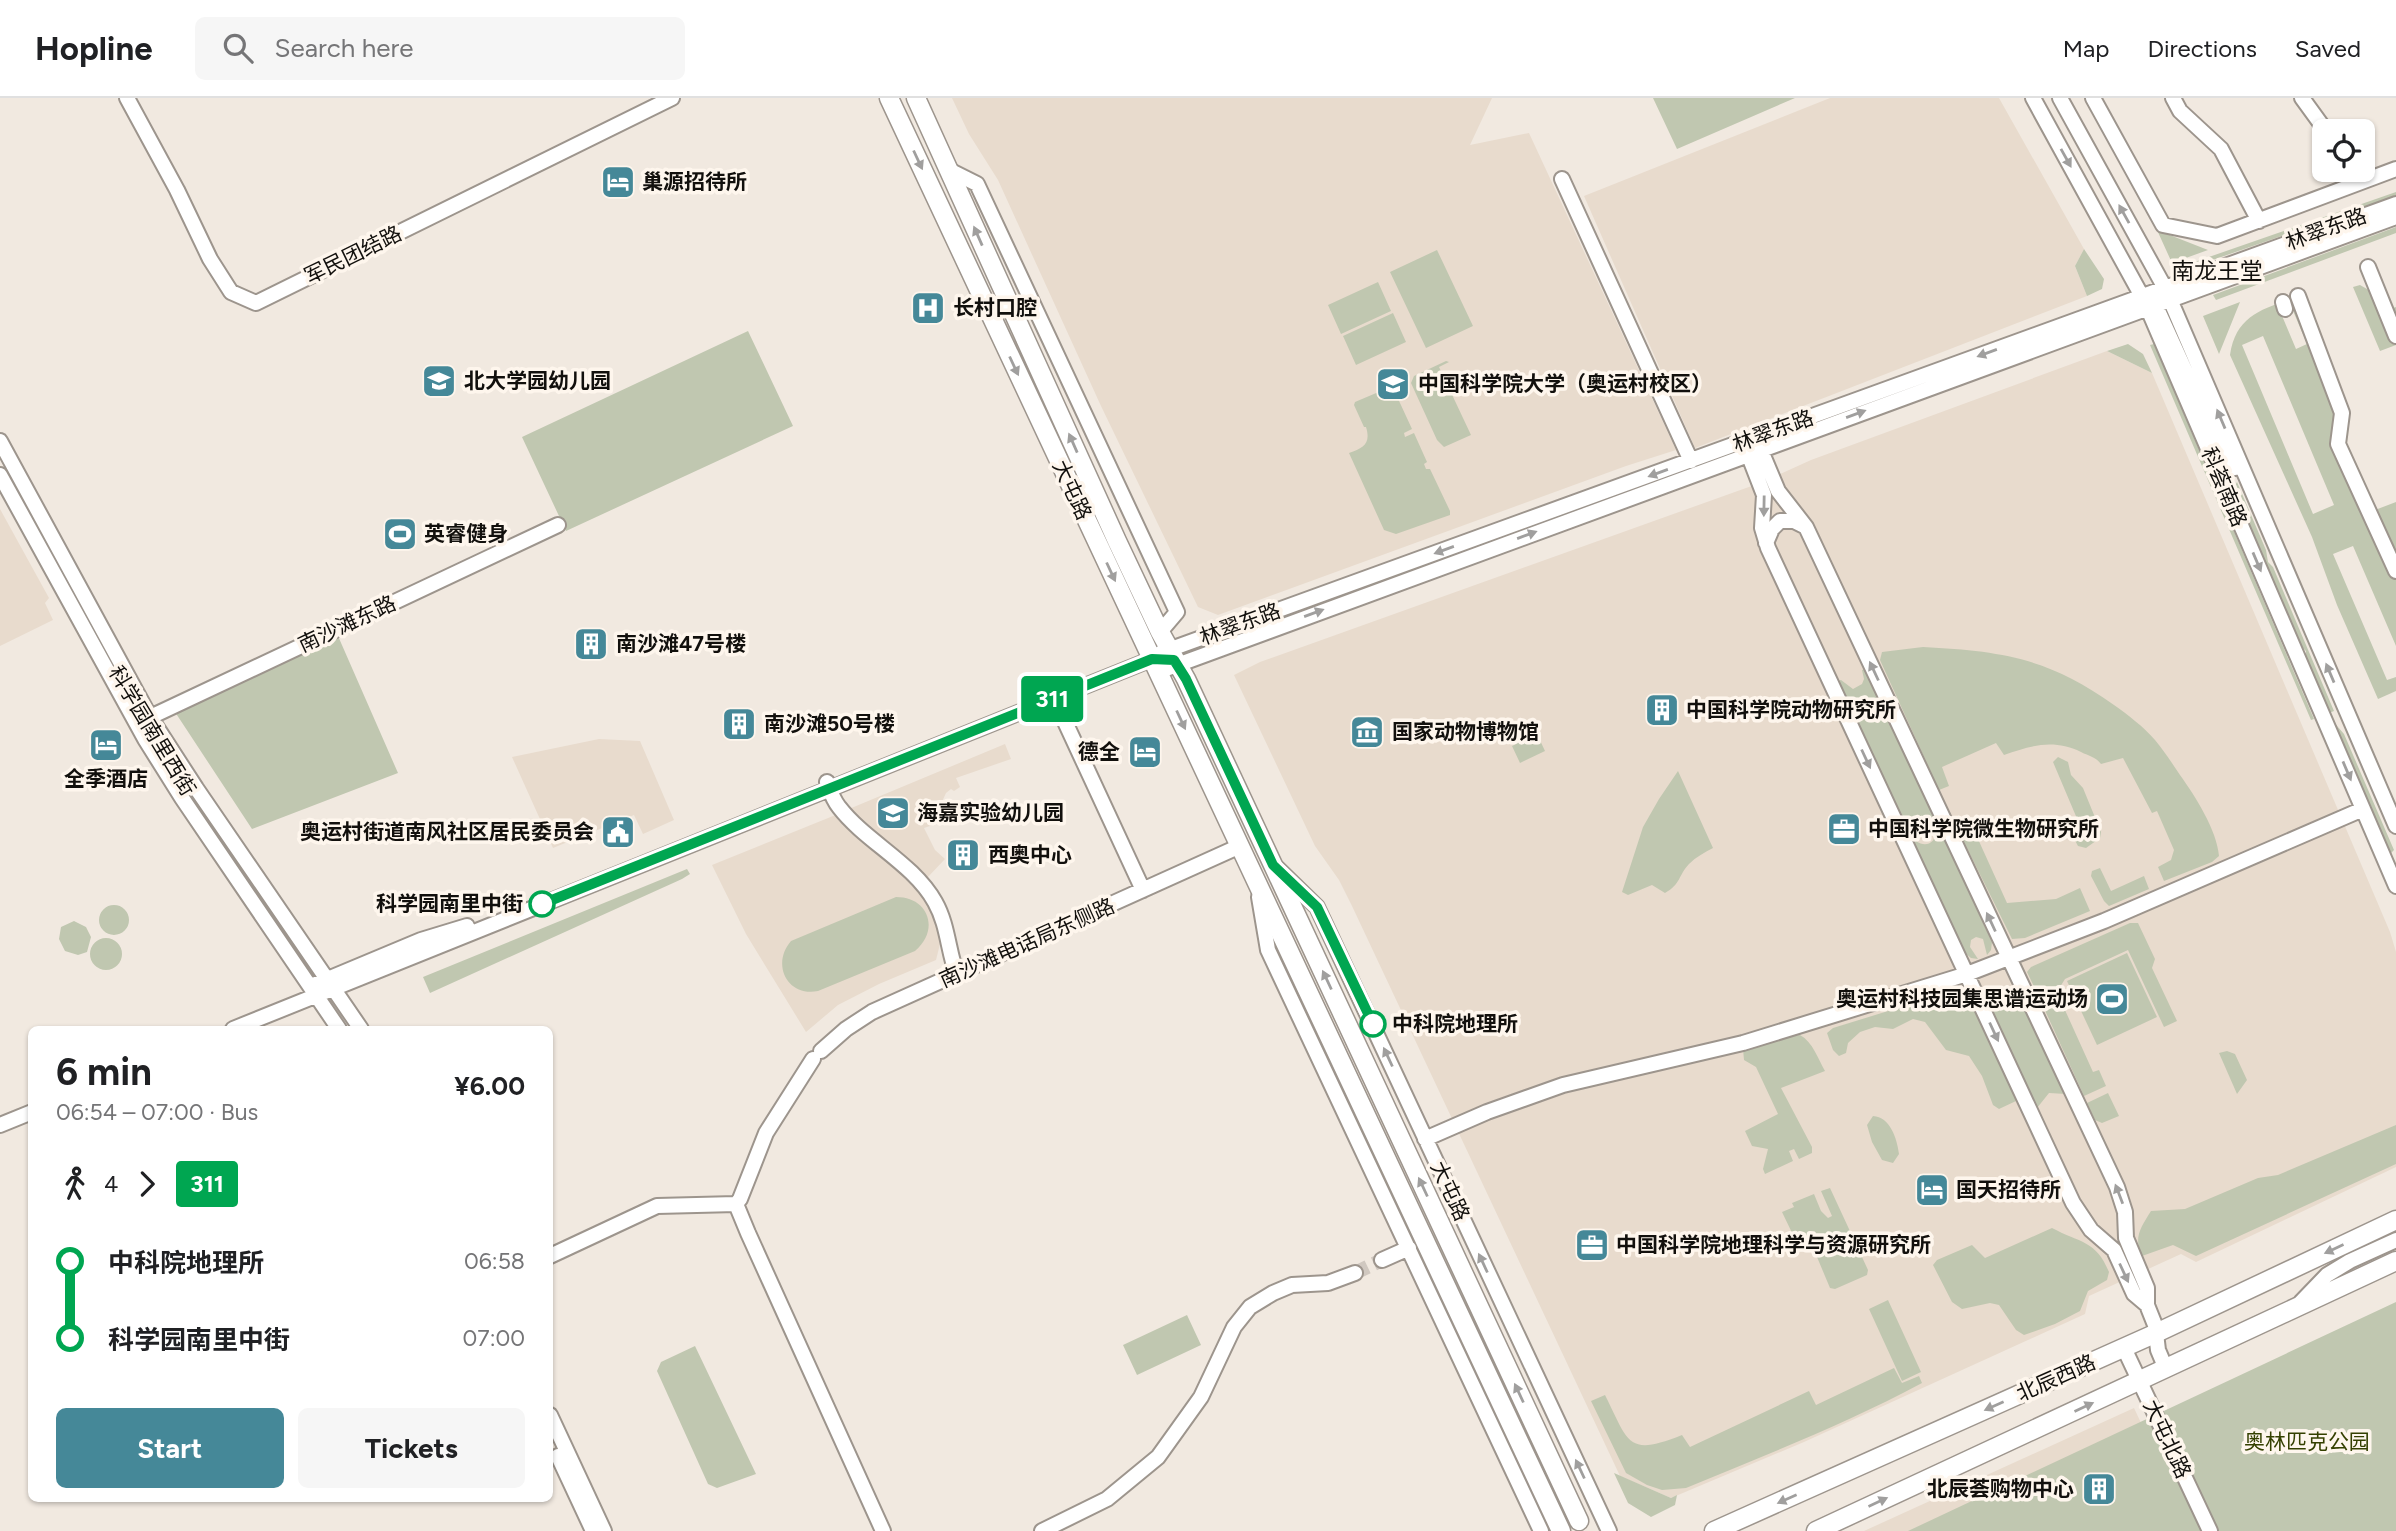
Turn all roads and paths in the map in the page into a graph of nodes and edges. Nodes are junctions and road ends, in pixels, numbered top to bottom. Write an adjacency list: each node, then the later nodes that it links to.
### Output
1 (127, 98): 2 (street, 军民团结路)
2 (672, 98)
3 (889, 98): 31 (main road, 大屯路, one-way to 31)
4 (916, 98): 30 (main road, 大屯路, one-way to 4)
5 (2033, 98): 19 (street, 科荟南路, one-way to 19)
6 (2060, 98): 19 (street, 科荟南路, one-way to 6)
7 (2093, 98): 16 (street)
8 (2173, 98): 16 (street)
9 (2302, 98): 10 (street)
10 (2317, 119)
11 (2396, 169): 13 (street)
12 (1562, 179): 24 (street)
13 (2357, 184): 16 (street)
14 (2396, 204): 19 (street, 林翠东路)
15 (2396, 216): 19 (street, 林翠东路)
16 (2259, 221)
17 (2368, 268): 20 (street)
18 (2298, 296): 29 (street)
19 (2155, 297): 22 (street, 林翠东路); 35 (street, 科荟南路, one-way to 35); 36 (street, 科荟南路, one-way to 19)
20 (2396, 336)
21 (0, 441): 33 (street)
22 (1752, 445): 24 (street, 林翠东路); 27 (street); 28 (street, one-way to 28); 30 (street, 林翠东路, one-way to 22)
23 (0, 456): 33 (street, 科学园南里西街)
24 (1691, 461): 30 (street, 林翠东路, one-way to 30)
25 (0, 475): 33 (street)
26 (558, 525): 33 (street, 南沙滩东路)
27 (1806, 527): 28 (street); 42 (street, one-way to 27)
28 (1766, 542): 43 (street, one-way to 43)
29 (2396, 571)
30 (1169, 650): 31 (main road); 38 (main road, 大屯路)
31 (1153, 662): 32 (street); 34 (street); 37 (main road, 大屯路, one-way to 37)
32 (1055, 701): 34 (street); 41 (street)
33 (143, 720): 45 (street, 科学园南里西街)
34 (829, 788): 44 (street); 45 (street)
35 (2363, 810): 40 (street, 科荟南路); 42 (street)
36 (2396, 826)
37 (1240, 846): 39 (main road, 大屯路); 41 (street, 南沙滩电话局东侧路)
38 (1273, 865): 52 (street, 大屯路, one-way to 38); 72 (main road, 大屯路, one-way to 38)
39 (1257, 882): 58 (street, 大屯路); 80 (main road, 大屯路)
40 (2396, 886)
41 (1143, 890): 44 (street, 南沙滩电话局东侧路)
42 (2008, 960): 43 (street); 55 (street, one-way to 42)
43 (1967, 974): 52 (street); 56 (street, one-way to 56)
44 (957, 975): 53 (street, 南沙滩电话局东侧路)
45 (324, 990): 46 (street); 47 (street); 48 (street); 49 (street)
46 (240, 1026)
47 (338, 1026)
48 (349, 1026)
49 (358, 1026)
50 (28, 1114): 51 (street)
51 (0, 1125)
52 (1425, 1139): 73 (street, 大屯路, one-way to 52)
53 (736, 1204): 59 (street); 77 (street)
54 (2396, 1220): 65 (main road, 北辰西路, one-way to 65)
55 (2126, 1222): 56 (street); 63 (street)
56 (2097, 1235): 63 (street, one-way to 63)
57 (2396, 1240): 64 (street)
58 (1409, 1248): 60 (street); 79 (street, 大屯路)
59 (553, 1255)
60 (1382, 1260)
61 (2396, 1261): 64 (main road, 北辰西路)
62 (1355, 1273): 78 (street)
63 (2147, 1305): 65 (street)
64 (2292, 1310): 67 (main road, 北辰西路)
65 (2156, 1333): 66 (main road, 北辰西路); 67 (street)
66 (2124, 1348): 68 (street, 大屯北路); 81 (main road, 北辰西路, one-way to 81)
67 (2166, 1368): 68 (main road, 北辰西路)
68 (2140, 1381): 82 (main road, 北辰西路, one-way to 68); 83 (street, 大屯北路)
69 (553, 1421): 76 (street)
70 (553, 1444): 75 (street)
71 (553, 1462): 74 (street)
72 (1579, 1521)
73 (1604, 1527)
74 (584, 1531)
75 (593, 1531)
76 (604, 1531)
77 (883, 1531)
78 (1042, 1531)
79 (1541, 1531)
80 (1561, 1531)
81 (1714, 1531)
82 (1816, 1531)
83 (2210, 1531)

